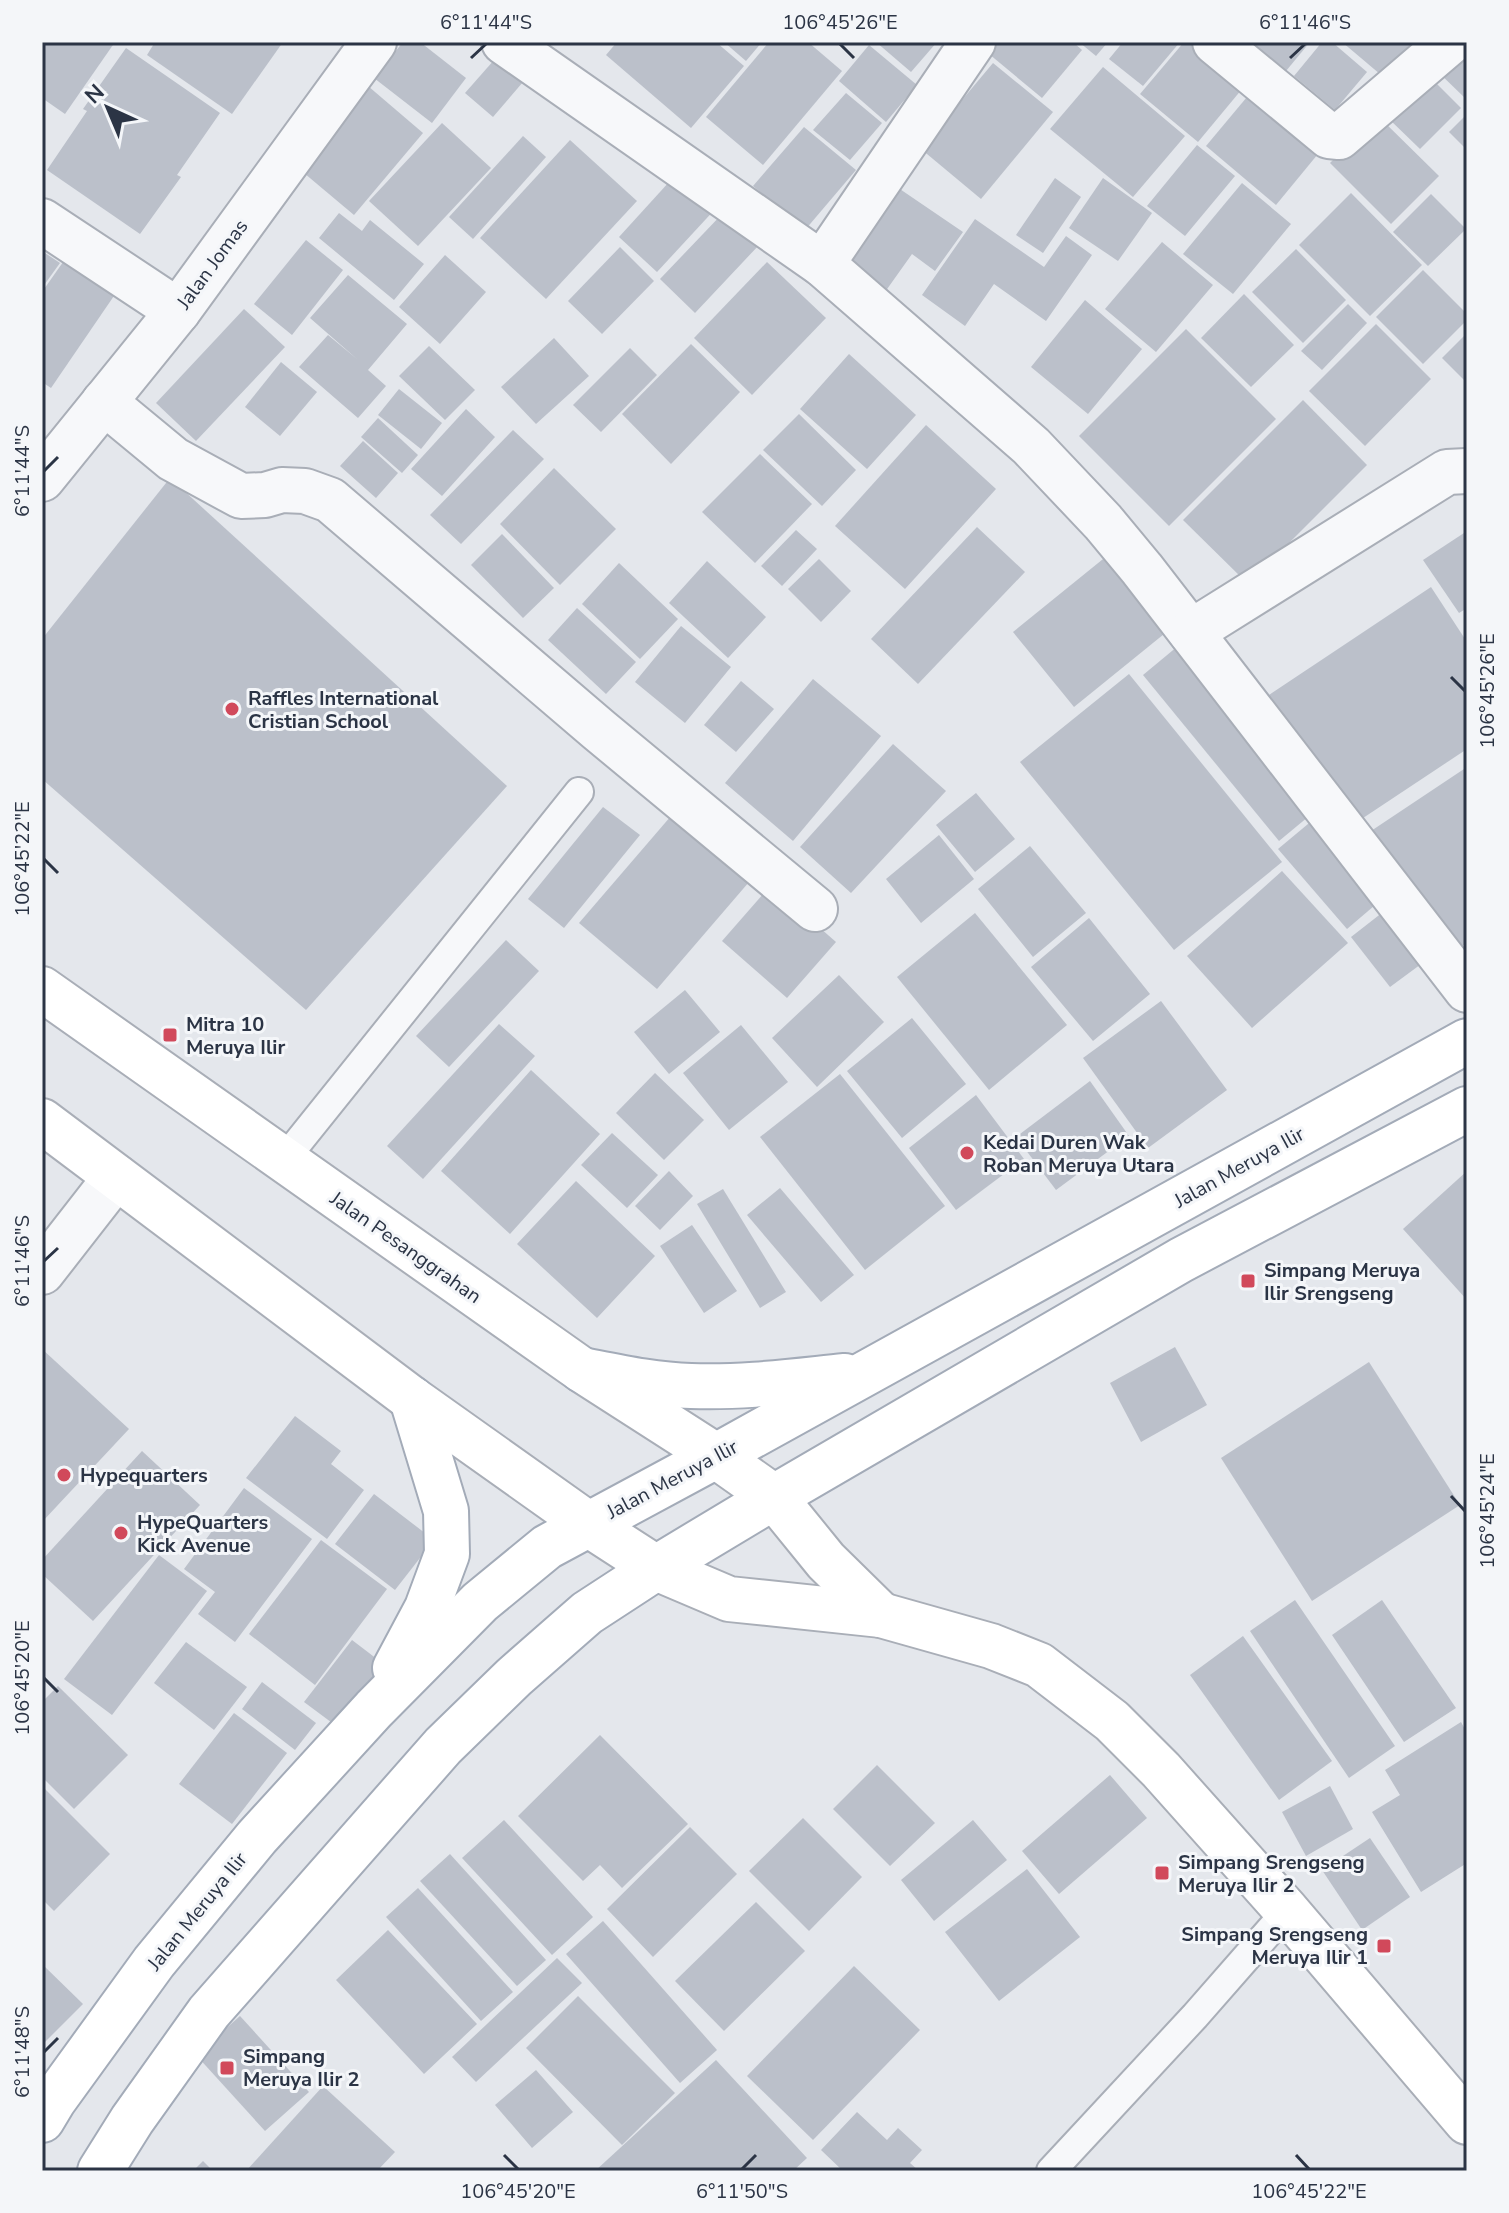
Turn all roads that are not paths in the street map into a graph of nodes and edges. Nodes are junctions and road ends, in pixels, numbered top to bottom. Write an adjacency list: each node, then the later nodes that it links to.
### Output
1 (374, 42): 8 (street, Jalan Jomas)
2 (504, 42): 7 (street)
3 (973, 42): 7 (street)
4 (1215, 42): 5 (street)
5 (1450, 42)
6 (42, 221): 8 (street)
7 (822, 264): 12 (street)
8 (178, 311): 9 (street, Jalan Jomas)
9 (104, 402): 11 (street, Jalan Jomas); 14 (street)
10 (1467, 471): 12 (street)
11 (42, 479)
12 (1191, 632): 16 (street)
13 (579, 792): 20 (lane)
14 (815, 909)
15 (42, 989): 20 (main road, Jalan Pesanggrahan)
16 (1467, 990)
17 (1467, 1041): 24 (main road, Jalan Meruya Ilir)
18 (1467, 1109): 27 (main road)
19 (42, 1121): 21 (main road)
20 (283, 1161): 23 (main road, Jalan Pesanggrahan)
21 (116, 1177): 22 (street); 25 (main road)
22 (42, 1272)
23 (582, 1370): 24 (main road); 26 (main road, Jalan Pesanggrahan)
24 (861, 1375): 26 (main road, Jalan Meruya Ilir)
25 (412, 1399): 28 (main road); 31 (main road)
26 (716, 1456): 27 (main road, Jalan Pesanggrahan); 28 (main road, Jalan Meruya Ilir)
27 (774, 1497): 29 (main road); 30 (main road, Jalan Pesanggrahan)
28 (588, 1524): 29 (main road); 31 (main road, Jalan Meruya Ilir)
29 (656, 1568): 30 (main road); 35 (main road)
30 (881, 1615): 32 (main road)
31 (374, 1709): 33 (main road, Jalan Meruya Ilir)
32 (1287, 1911): 34 (main road); 36 (lane)
33 (42, 2120)
34 (1467, 2122)
35 (100, 2171)
36 (1051, 2171)

